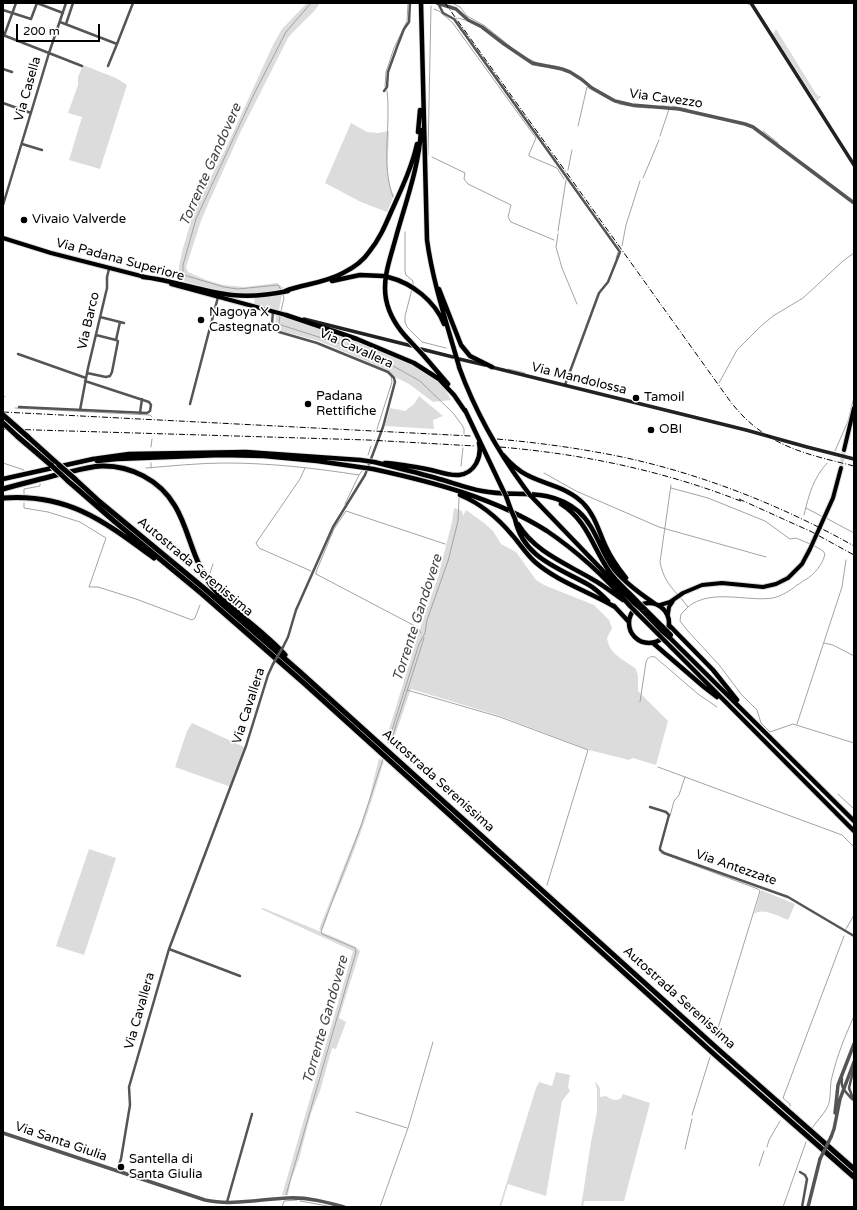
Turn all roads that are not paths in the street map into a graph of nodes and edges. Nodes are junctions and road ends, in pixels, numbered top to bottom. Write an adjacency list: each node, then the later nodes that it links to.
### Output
1 (16, 3): 11 (street)
2 (37, 3): 11 (street); 12 (street)
3 (66, 3): 12 (street, Via Casella)
4 (74, 3): 14 (street)
5 (133, 3): 16 (street)
6 (410, 3): 22 (street)
7 (419, 3): 24 (highway); 32 (highway)
8 (438, 3): 29 (street, Via Cavezzo); 53 (street)
9 (751, 3): 28 (main road)
10 (3, 10): 11 (street)
11 (12, 13): 15 (street)
12 (63, 13): 13 (street, Via Casella)
13 (60, 22): 14 (street); 17 (street, Via Casella)
14 (66, 24): 16 (street)
15 (4, 35): 17 (street)
16 (117, 44): 19 (street)
17 (49, 53): 18 (street); 25 (street, Via Casella)
18 (82, 66)
19 (108, 66)
20 (3, 69): 21 (street)
21 (12, 72)
22 (384, 91)
23 (3, 103): 25 (street)
24 (420, 110): 35 (highway); 59 (highway, bridge)
25 (31, 113): 26 (street, Via Casella)
26 (22, 144): 27 (street); 30 (street, Via Casella)
27 (42, 150)
28 (854, 166)
29 (854, 203)
30 (3, 205)
31 (3, 237): 33 (main road, Via Padana Superiore)
32 (429, 257): 49 (highway); 50 (highway)
33 (109, 268): 34 (main road, Via Padana Superiore); 39 (street, Via Barco)
34 (143, 277): 35 (highway); 36 (main road, Via Padana Superiore)
35 (285, 291): 50 (highway)
36 (218, 297): 37 (main road, Via Padana Superiore); 55 (street)
37 (273, 311): 38 (main road, Via Padana Superiore); 94 (street, Via Cavallera, bridge)
38 (286, 314): 44 (main road, Via Padana Superiore); 59 (highway)
39 (100, 317): 40 (street); 42 (street, Via Barco)
40 (120, 322): 41 (street); 43 (street)
41 (124, 323)
42 (96, 335): 43 (street); 51 (street, Via Barco)
43 (116, 340): 51 (street)
44 (412, 346)
45 (421, 348): 47 (main road)
46 (18, 354): 52 (street)
47 (453, 357)
48 (459, 359): 49 (main road, Via Mandolossa)
49 (492, 367): 53 (main road, Via Mandolossa)
50 (460, 370): 64 (highway)
51 (87, 373): 52 (street, Via Barco)
52 (86, 380): 54 (street); 58 (street, Via Barco)
53 (565, 386): 66 (main road, Via Mandolossa)
54 (142, 400): 60 (street); 60 (street)
55 (190, 404)
56 (19, 407): 58 (street)
57 (854, 408): 65 (main road)
58 (80, 410): 60 (street)
59 (465, 411): 63 (highway)
60 (140, 413)
61 (3, 415): 87 (highway, Autostrada Serenissima, bridge)
62 (3, 423): 76 (highway, Autostrada Serenissima, bridge)
63 (476, 432): 67 (highway); 74 (highway, bridge)
64 (498, 450): 75 (highway); 78 (highway, bridge)
65 (844, 450)
66 (854, 459)
67 (374, 462): 69 (highway, bridge); 72 (highway)
68 (841, 468): 77 (main road)
69 (3, 480): 70 (highway, bridge)
70 (435, 484): 78 (highway); 81 (highway)
71 (3, 489): 87 (highway)
72 (536, 494): 75 (highway); 78 (highway)
73 (3, 498): 76 (highway)
74 (515, 519): 78 (highway); 81 (highway)
75 (631, 585): 79 (highway)
76 (201, 593): 111 (highway, Autostrada Serenissima)
77 (673, 601): 80 (main road); 82 (main road)
78 (634, 603): 85 (highway, bridge)
79 (654, 603): 80 (highway); 83 (highway)
80 (660, 605): 82 (highway)
81 (615, 607): 83 (highway)
82 (668, 614): 84 (highway)
83 (628, 621): 86 (highway)
84 (670, 624): 86 (highway); 89 (highway)
85 (668, 638): 88 (highway); 89 (highway)
86 (653, 643): 88 (highway)
87 (300, 672): 108 (highway, Autostrada Serenissima)
88 (730, 705): 92 (highway)
89 (761, 729): 91 (highway)
90 (650, 807): 93 (street, Via Antezzate)
91 (854, 821)
92 (854, 831)
93 (854, 936)
94 (169, 949): 95 (street); 109 (street, Via Cavallera)
95 (240, 976)
96 (854, 1044): 100 (street)
97 (854, 1058): 99 (street)
98 (854, 1062): 99 (street)
99 (853, 1067): 101 (street); 104 (street)
100 (843, 1076): 101 (street); 106 (street)
101 (843, 1084): 102 (street)
102 (844, 1090): 103 (street); 104 (street)
103 (840, 1099): 104 (street); 106 (street)
104 (854, 1101)
105 (252, 1114): 112 (street)
106 (835, 1118): 113 (street, bridge)
107 (3, 1133): 109 (street, Via Santa Giulia)
108 (854, 1170)
109 (117, 1172): 112 (street, Via Santa Giulia)
110 (800, 1172): 115 (street)
111 (854, 1177)
112 (227, 1202): 114 (street, Via Santa Giulia)
113 (808, 1206)
114 (344, 1207)
115 (802, 1207)

